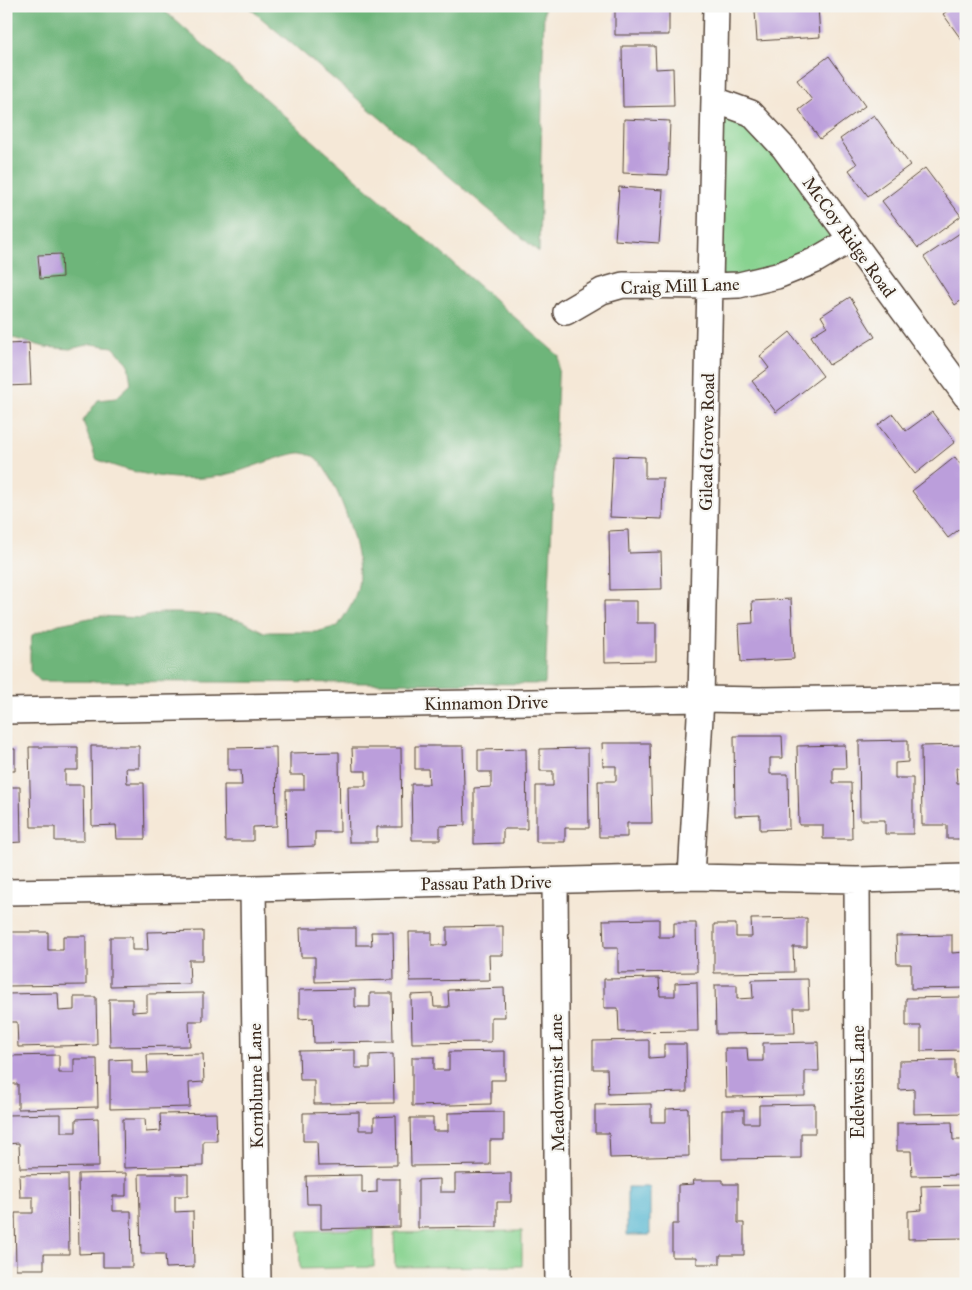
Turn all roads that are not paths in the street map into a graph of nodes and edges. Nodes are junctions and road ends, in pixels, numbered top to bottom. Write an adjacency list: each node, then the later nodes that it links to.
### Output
1 (716, 6): 2 (street, Gilead Grove Road)
2 (715, 100): 3 (street, McCoy Ridge Road); 4 (street, Gilead Grove Road)
3 (850, 240): 4 (street, Craig Mill Lane); 6 (street, McCoy Ridge Road)
4 (710, 286): 5 (street, Craig Mill Lane); 8 (street, Gilead Grove Road)
5 (566, 312)
6 (966, 396)
7 (966, 697): 8 (street, Kinnamon Drive)
8 (701, 699): 9 (street, Kinnamon Drive); 10 (street, Gilead Grove Road)
9 (6, 712)
10 (692, 877): 12 (street, Passau Path Drive); 13 (street, Passau Path Drive)
11 (966, 878): 12 (street, Passau Path Drive)
12 (857, 880): 18 (street, Edelweiss Lane)
13 (555, 881): 14 (street, Passau Path Drive); 17 (street, Meadowmist Lane)
14 (253, 888): 15 (street, Passau Path Drive); 16 (street, Kornblume Lane)
15 (6, 892)
16 (258, 1284)
17 (558, 1284)
18 (860, 1284)

